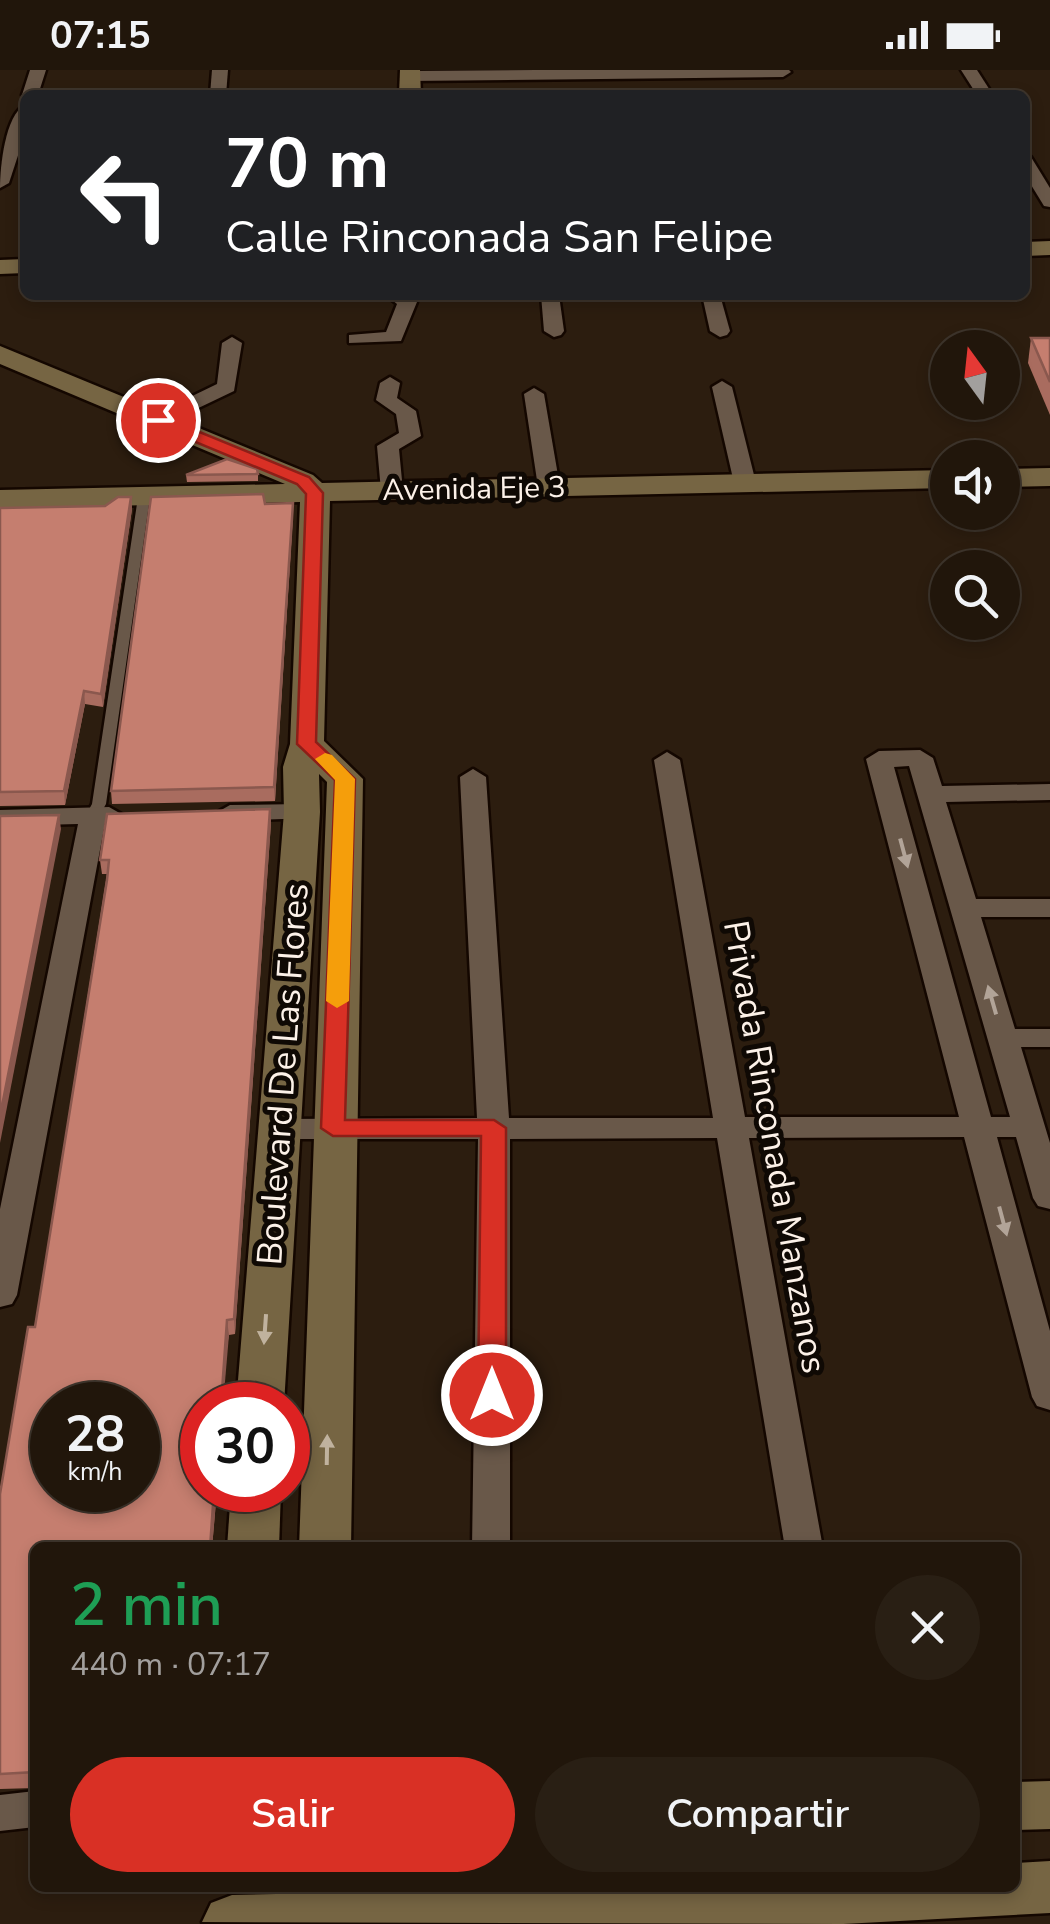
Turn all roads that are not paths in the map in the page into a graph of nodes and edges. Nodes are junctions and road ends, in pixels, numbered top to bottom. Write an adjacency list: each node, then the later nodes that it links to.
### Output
1 (599, 74): 2 (street); 3 (street); 4 (street)
2 (785, 75)
3 (410, 80)
4 (603, 90)
5 (20, 125): 7 (street)
6 (1030, 169): 8 (street)
7 (0, 183)
8 (1050, 202)
9 (403, 300): 14 (street)
10 (551, 300): 12 (street)
11 (712, 300): 13 (street)
12 (554, 331)
13 (720, 331)
14 (356, 339)
15 (232, 343): 20 (street)
16 (0, 354): 20 (street)
17 (390, 383): 26 (street)
18 (722, 387): 24 (street)
19 (534, 394): 25 (street)
20 (158, 420): 27 (street)
21 (1050, 477): 22 (street)
22 (1020, 478)
23 (930, 479): 24 (street, Avenida Eje 3)
24 (745, 483): 25 (street, Avenida Eje 3)
25 (549, 488): 26 (street, Avenida Eje 3)
26 (392, 491): 27 (street, Avenida Eje 3)
27 (315, 493): 28 (street, Avenida Eje 3); 30 (street, Boulevard De Las Flores)
28 (144, 497): 29 (street, Avenida Eje 3); 38 (lane)
29 (0, 499)
30 (306, 744): 35 (street, Boulevard De Las Flores); 46 (street, Boulevard De Las Flores)
31 (667, 760): 48 (street, Privada Rinconada Manzanos)
32 (473, 777): 47 (street)
33 (1050, 792): 34 (street)
34 (932, 794): 40 (street); 44 (street, one-way to 44)
35 (302, 812): 36 (street); 49 (street, Boulevard De Las Flores)
36 (207, 813)
37 (130, 814): 38 (street)
38 (92, 815): 39 (street); 51 (street)
39 (0, 818)
40 (965, 908): 41 (street); 42 (street, one-way to 40)
41 (1050, 908)
42 (1003, 1038): 43 (street); 45 (street)
43 (1050, 1038)
44 (977, 1127): 45 (street); 48 (street); 53 (street, one-way to 53)
45 (1029, 1127): 50 (street)
46 (333, 1128): 47 (street); 49 (street); 56 (street, Boulevard De Las Flores, one-way to 46)
47 (494, 1128): 48 (street); 57 (street)
48 (731, 1128): 58 (street, Privada Rinconada Manzanos)
49 (280, 1129): 52 (street, Boulevard De Las Flores, one-way to 52)
50 (1050, 1196)
51 (0, 1295)
52 (262, 1382)
53 (1050, 1397)
54 (255, 1512): 55 (street)
55 (253, 1542)
56 (325, 1542)
57 (491, 1542)
58 (803, 1542)
59 (1050, 1805): 60 (street)
60 (1020, 1806)
61 (30, 1809): 62 (street)
62 (0, 1812)
63 (1050, 1887): 64 (street)
64 (1020, 1891)
65 (1008, 1892): 68 (street)
66 (315, 1910): 67 (street); 69 (street)
67 (232, 1911)
68 (842, 1912): 69 (street)
69 (518, 1919)

